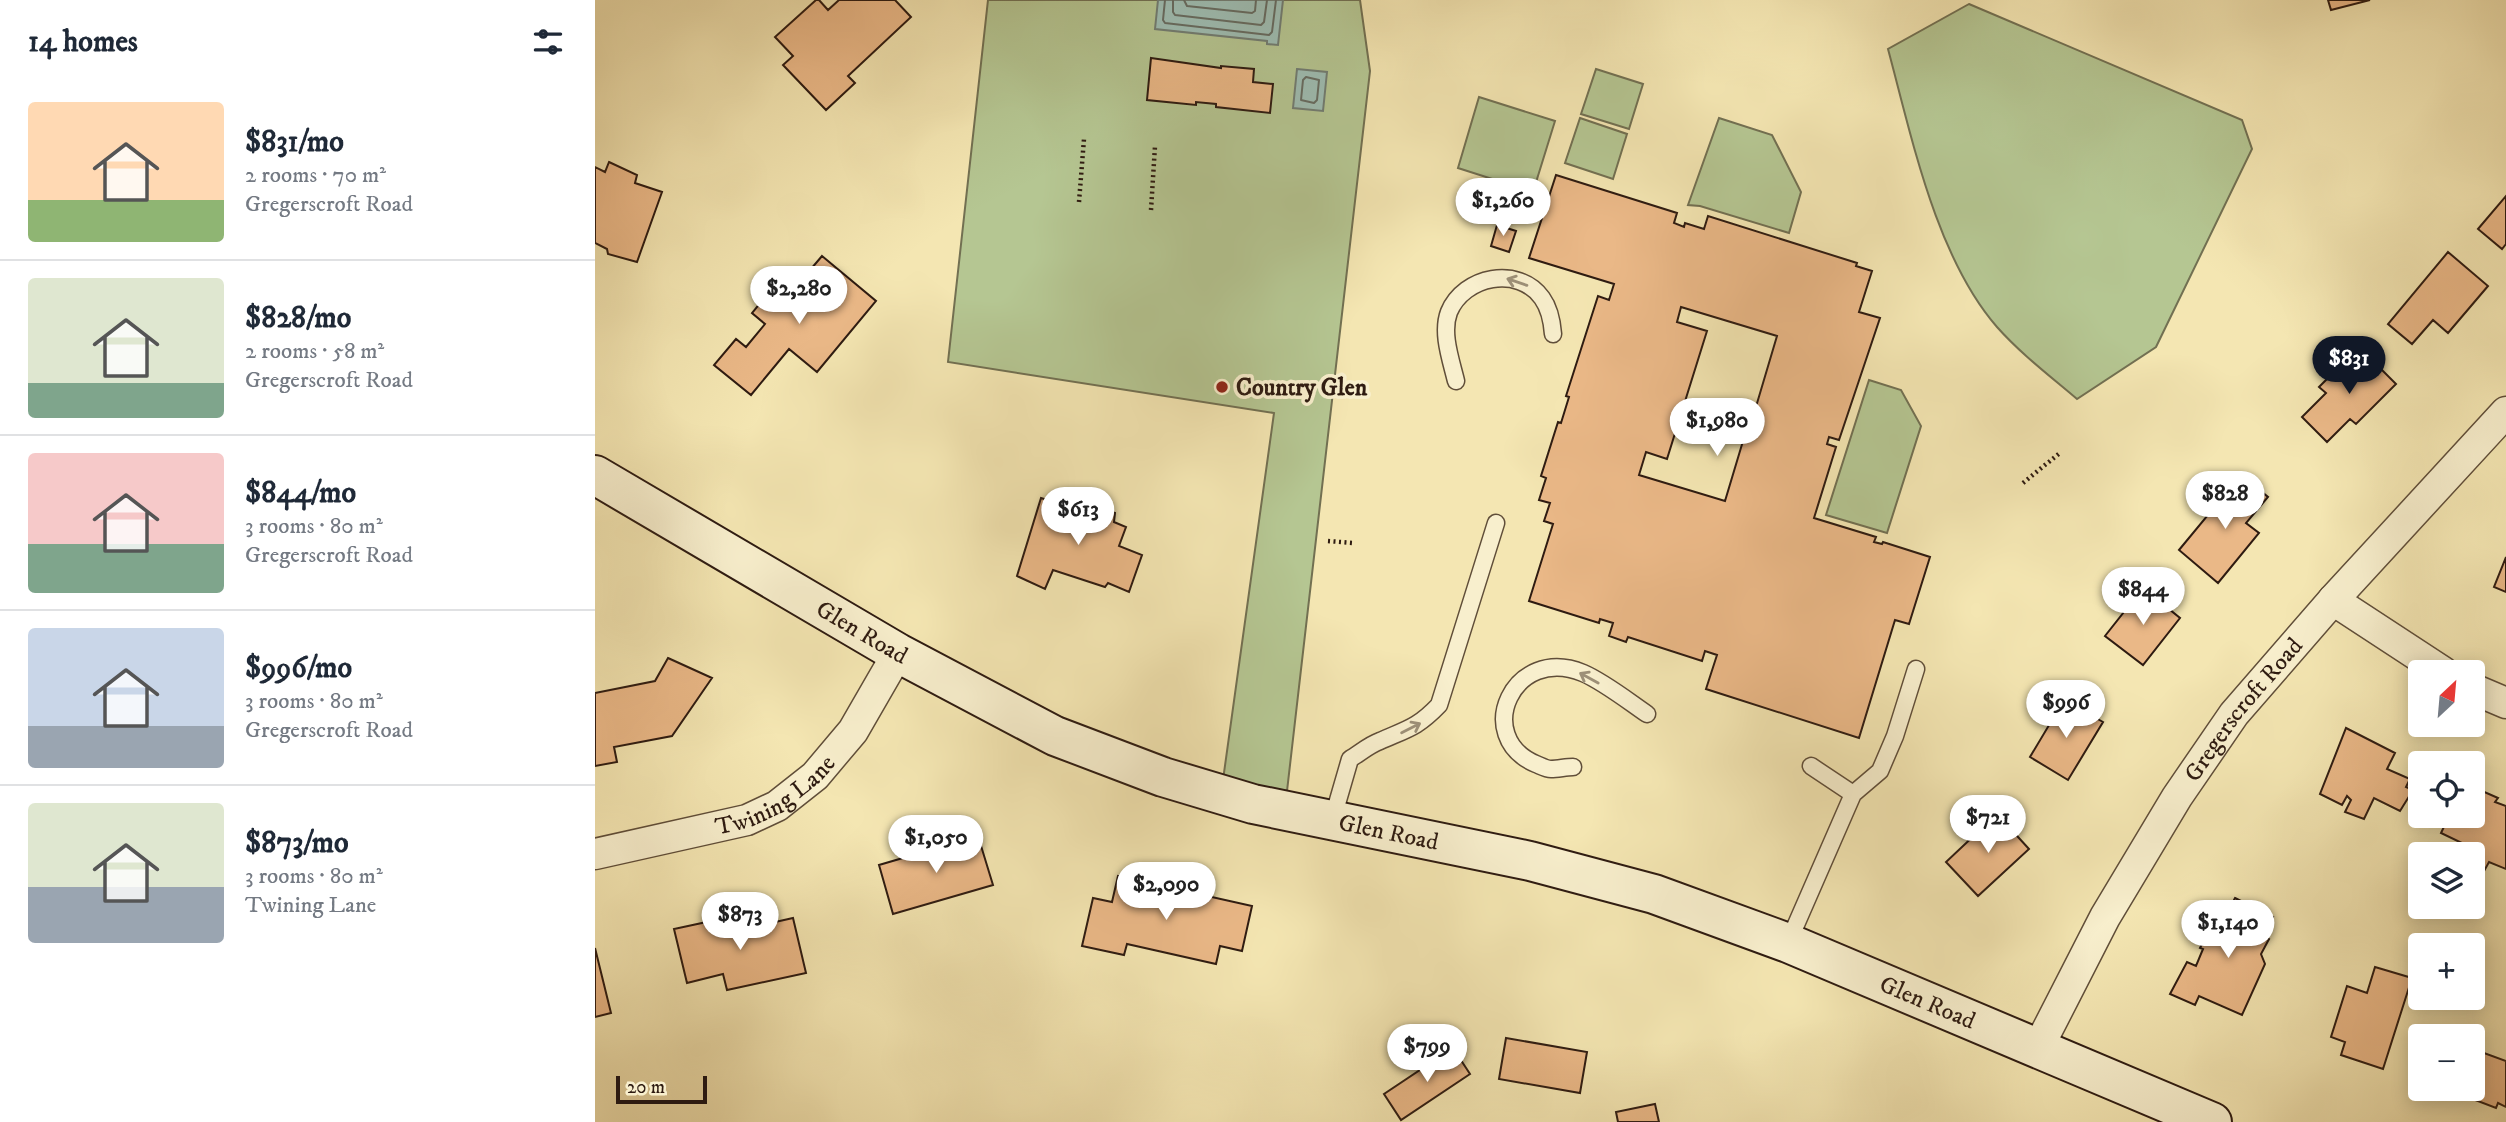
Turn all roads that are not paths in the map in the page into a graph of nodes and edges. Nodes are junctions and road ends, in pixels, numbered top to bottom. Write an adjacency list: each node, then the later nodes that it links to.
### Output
1 (1553, 334): 2 (lane, one-way to 2)
2 (1456, 382)
3 (2506, 412): 6 (street, Gregerscroft Road)
4 (595, 475): 7 (main road, Glen Road)
5 (1496, 523): 16 (lane, one-way to 5)
6 (2333, 600): 8 (street); 19 (street, Gregerscroft Road)
7 (898, 653): 16 (main road, Glen Road); 17 (street, Twining Lane)
8 (2425, 660)
9 (1916, 669): 15 (lane)
10 (2485, 694): 11 (street)
11 (2506, 703)
12 (1647, 714): 14 (lane, one-way to 14)
13 (1811, 766): 15 (lane)
14 (1573, 767)
15 (1853, 794): 18 (lane)
16 (1332, 821): 18 (main road, Glen Road)
17 (595, 854)
18 (1788, 943): 19 (main road, Glen Road)
19 (2038, 1048): 20 (main road, Glen Road)
20 (2212, 1122)

